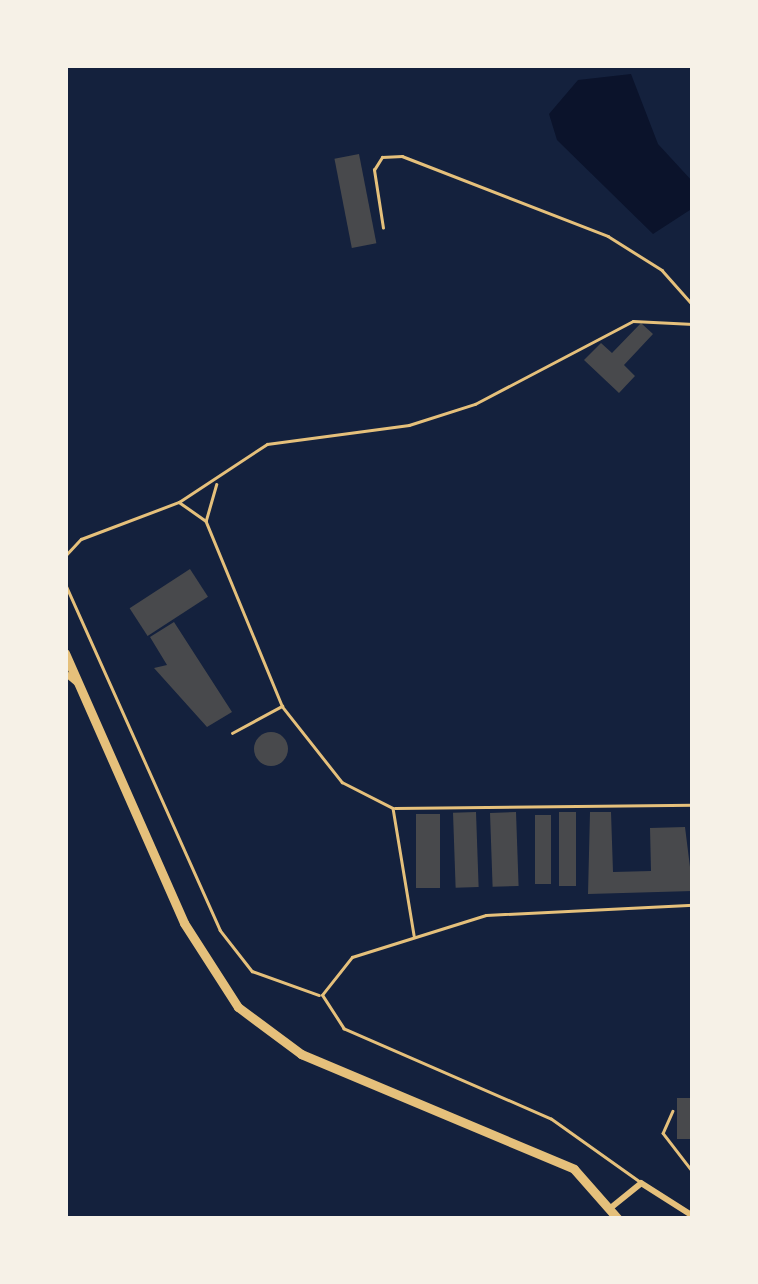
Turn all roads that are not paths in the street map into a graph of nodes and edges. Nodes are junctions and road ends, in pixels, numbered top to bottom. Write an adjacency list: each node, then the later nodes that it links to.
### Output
1 (383, 228): 2 (lane)
2 (693, 304)
3 (693, 324): 4 (lane)
4 (217, 480): 5 (lane); 6 (lane)
5 (180, 502): 6 (lane); 7 (lane)
6 (206, 522): 12 (lane)
7 (65, 556)
8 (65, 583): 18 (lane)
9 (65, 653): 11 (main road)
10 (65, 673): 11 (street)
11 (78, 685): 22 (main road)
12 (282, 706): 13 (lane); 15 (lane)
13 (232, 733)
14 (693, 806): 15 (lane)
15 (393, 808): 17 (lane)
16 (693, 906): 17 (lane)
17 (414, 937): 18 (lane)
18 (322, 996): 21 (lane)
19 (673, 1111): 20 (lane)
20 (693, 1172)
21 (641, 1183): 22 (street); 23 (street)
22 (613, 1206): 24 (main road)
23 (693, 1216)
24 (618, 1219)

